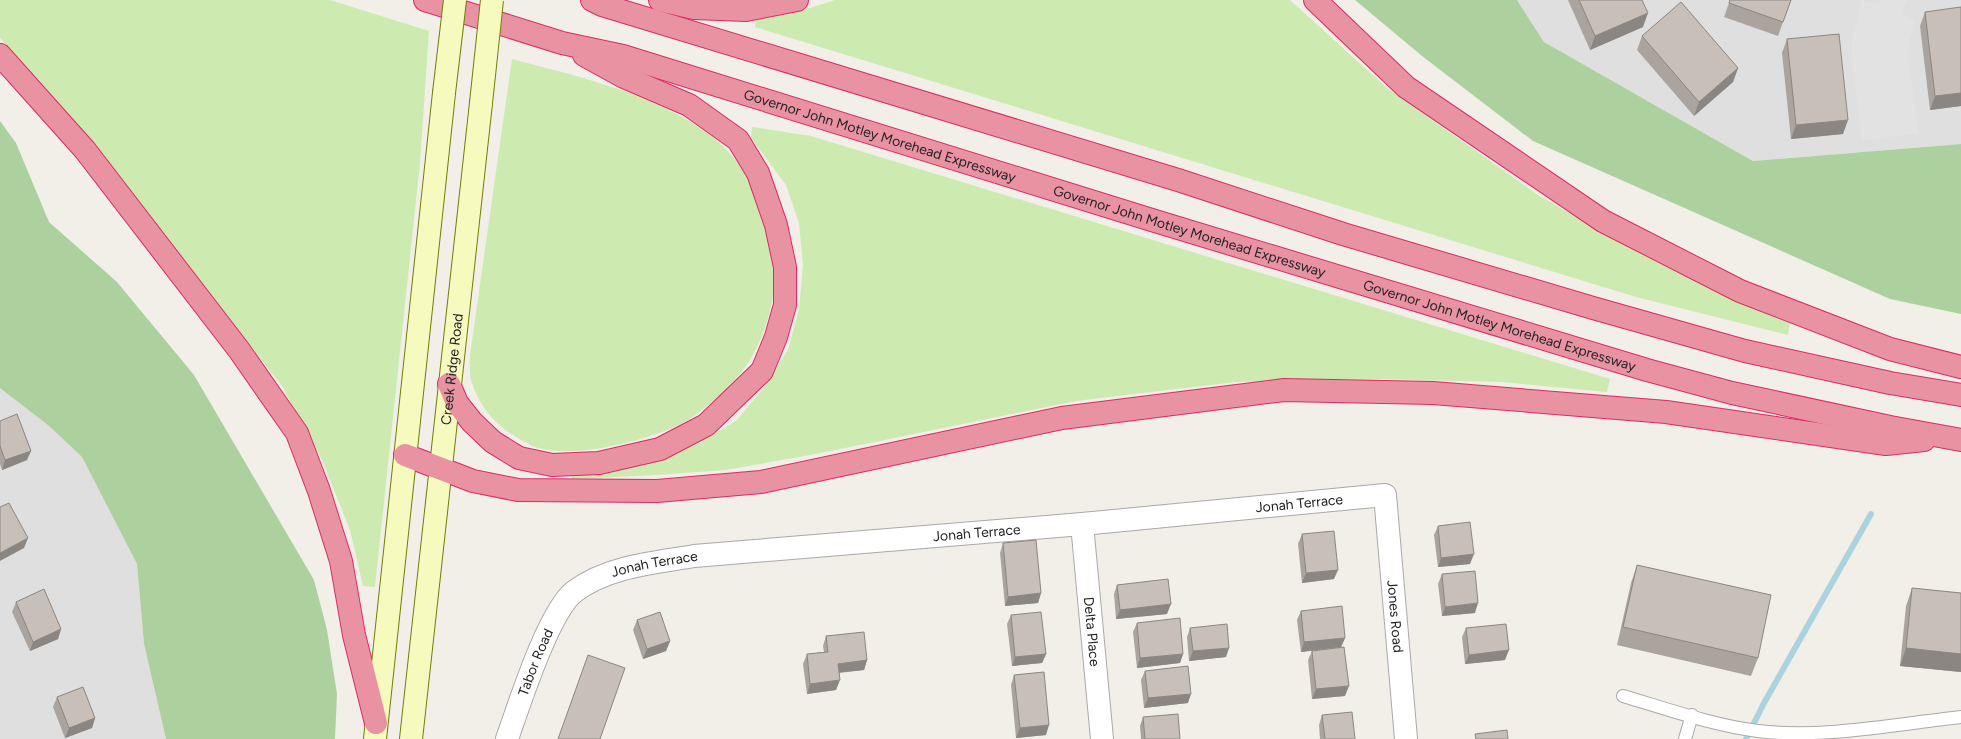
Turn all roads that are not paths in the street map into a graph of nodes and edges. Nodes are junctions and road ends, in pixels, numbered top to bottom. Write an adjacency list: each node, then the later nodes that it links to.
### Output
1 (425, 0): 8 (highway, Governor John Motley Morehead Expressway)
2 (455, 0): 14 (main road, bridge)
3 (492, 0): 11 (main road, Creek Ridge Road, bridge)
4 (592, 0): 12 (highway)
5 (660, 0): 6 (highway)
6 (797, 0)
7 (1315, 0): 10 (highway)
8 (562, 43): 11 (highway); 13 (highway, Governor John Motley Morehead Expressway)
9 (0, 55): 22 (highway)
10 (1961, 367)
11 (449, 384): 15 (main road, Creek Ridge Road)
12 (1961, 395)
13 (1954, 439): 15 (highway)
14 (405, 455): 15 (highway); 22 (main road)
15 (442, 470): 23 (main road, Creek Ridge Road)
16 (1385, 494): 17 (street, Jonah Terrace); 26 (street, Jones Road)
17 (1082, 524): 18 (street, Jonah Terrace); 25 (street, Delta Place)
18 (574, 591): 24 (street, Tabor Road)
19 (1623, 696): 20 (lane)
20 (1692, 716): 21 (lane); 27 (lane)
21 (1961, 717)
22 (375, 731)
23 (411, 739)
24 (506, 739)
25 (1102, 739)
26 (1406, 739)
27 (1685, 739)

